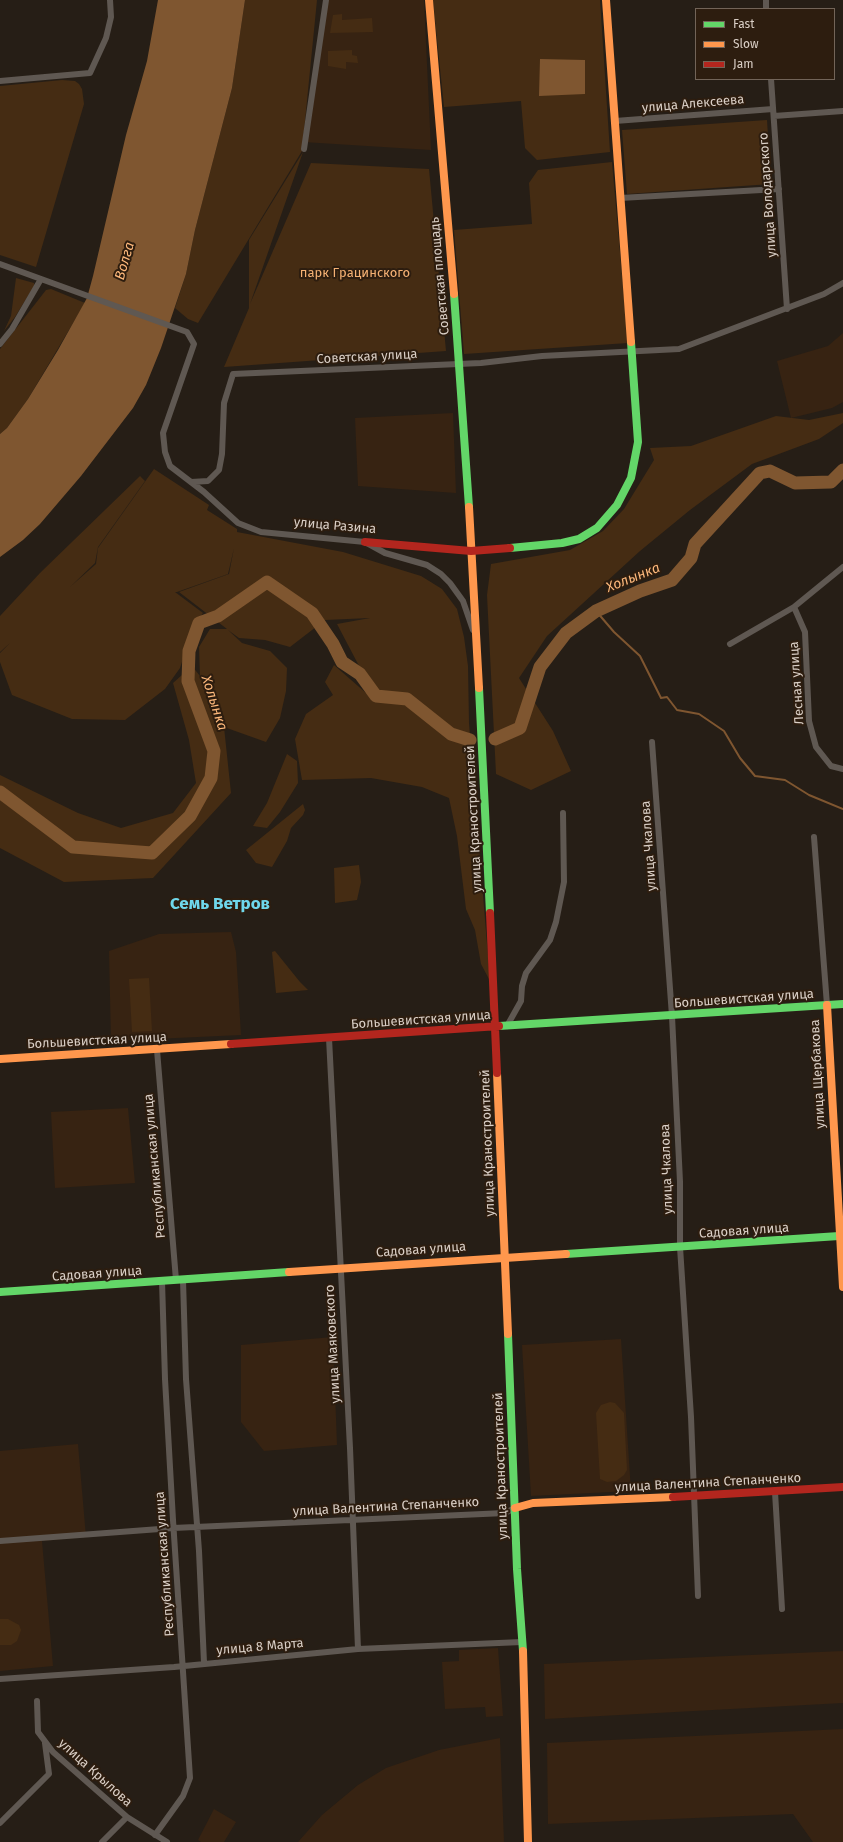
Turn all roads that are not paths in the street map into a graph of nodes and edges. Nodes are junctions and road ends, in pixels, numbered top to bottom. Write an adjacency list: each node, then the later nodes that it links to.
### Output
1 (110, 0): 5 (street)
2 (326, 0): 11 (street)
3 (429, 0): 20 (street, Советская площадь)
4 (606, 0): 10 (street)
5 (0, 80)
6 (771, 80): 7 (street, улица Володарского)
7 (773, 109): 9 (street, улица Володарского); 10 (street, улица Алексеева)
8 (843, 111): 9 (street)
9 (774, 116): 12 (street, улица Володарского)
10 (615, 122): 13 (street)
11 (304, 149)
12 (779, 189): 13 (street); 17 (street, улица Володарского)
13 (620, 198): 19 (street)
14 (0, 264): 15 (street)
15 (41, 279): 18 (street); 21 (street, улица Разина)
16 (843, 283): 17 (street, Советская улица)
17 (787, 309): 19 (street, Советская улица)
18 (0, 344)
19 (631, 351): 20 (street, Советская улица); 23 (street, улица Разина)
20 (460, 364): 21 (street, Советская улица); 23 (street, Советская площадь)
21 (191, 482): 22 (street, улица Разина)
22 (365, 542): 23 (street, улица Разина); 27 (street)
23 (471, 551): 27 (street, улица Краностроителей)
24 (843, 567): 25 (street)
25 (794, 606): 26 (street); 29 (street, Лесная улица)
26 (730, 644)
27 (477, 647): 36 (street, улица Краностроителей)
28 (652, 742): 34 (street, улица Чкалова)
29 (843, 768)
30 (563, 813): 35 (street)
31 (814, 837): 33 (street, улица Щербакова)
32 (843, 1004): 33 (street, Большевистская улица)
33 (827, 1005): 34 (street, Большевистская улица); 40 (street, улица Щербакова)
34 (672, 1016): 35 (street, Большевистская улица); 41 (street, улица Чкалова)
35 (507, 1026): 36 (street, Большевистская улица)
36 (495, 1027): 37 (street, Большевистская улица); 42 (street, улица Краностроителей)
37 (329, 1038): 38 (street, Большевистская улица); 43 (street, улица Маяковского)
38 (157, 1050): 39 (street, Большевистская улица); 44 (street, Республиканская улица)
39 (0, 1059)
40 (841, 1236): 41 (street, Садовая улица); 46 (street, улица Щербакова)
41 (680, 1247): 42 (street, Садовая улица); 50 (street, улица Чкалова)
42 (505, 1257): 43 (street, Садовая улица); 51 (street, улица Краностроителей)
43 (340, 1268): 44 (street, Садовая улица); 52 (street, улица Маяковского)
44 (179, 1280): 45 (street, Садовая улица); 54 (street, Республиканская улица)
45 (162, 1281): 47 (street, Садовая улица); 53 (street, Республиканская улица)
46 (843, 1287)
47 (0, 1292)
48 (843, 1487): 49 (street, улица Валентина Степанченко)
49 (775, 1492): 50 (street, улица Валентина Степанченко); 57 (street)
50 (693, 1497): 51 (street, улица Валентина Степанченко); 56 (street, улица Чкалова)
51 (515, 1508): 52 (street, улица Валентина Степанченко); 58 (street, улица Краностроителей)
52 (352, 1520): 54 (street, улица Валентина Степанченко); 59 (street, улица Маяковского)
53 (173, 1528): 54 (street, улица Валентина Степанченко); 55 (street, улица Валентина Степанченко); 61 (street, Республиканская улица)
54 (197, 1528): 60 (street, Республиканская улица)
55 (0, 1541)
56 (698, 1596)
57 (782, 1609)
58 (522, 1642): 59 (street, улица 8 Марта); 70 (street, улица Краностроителей)
59 (358, 1649): 60 (street, улица 8 Марта)
60 (204, 1663): 61 (street, улица 8 Марта)
61 (182, 1666): 62 (street, улица 8 Марта); 67 (street, Республиканская улица)
62 (0, 1679)
63 (37, 1701): 64 (street, улица Крылова)
64 (45, 1741): 65 (street, улица Крылова); 66 (street)
65 (127, 1817): 67 (street, улица Крылова); 68 (street)
66 (0, 1823)
67 (155, 1835): 69 (street, улица Крылова)
68 (102, 1842)
69 (167, 1842)
70 (528, 1842)

